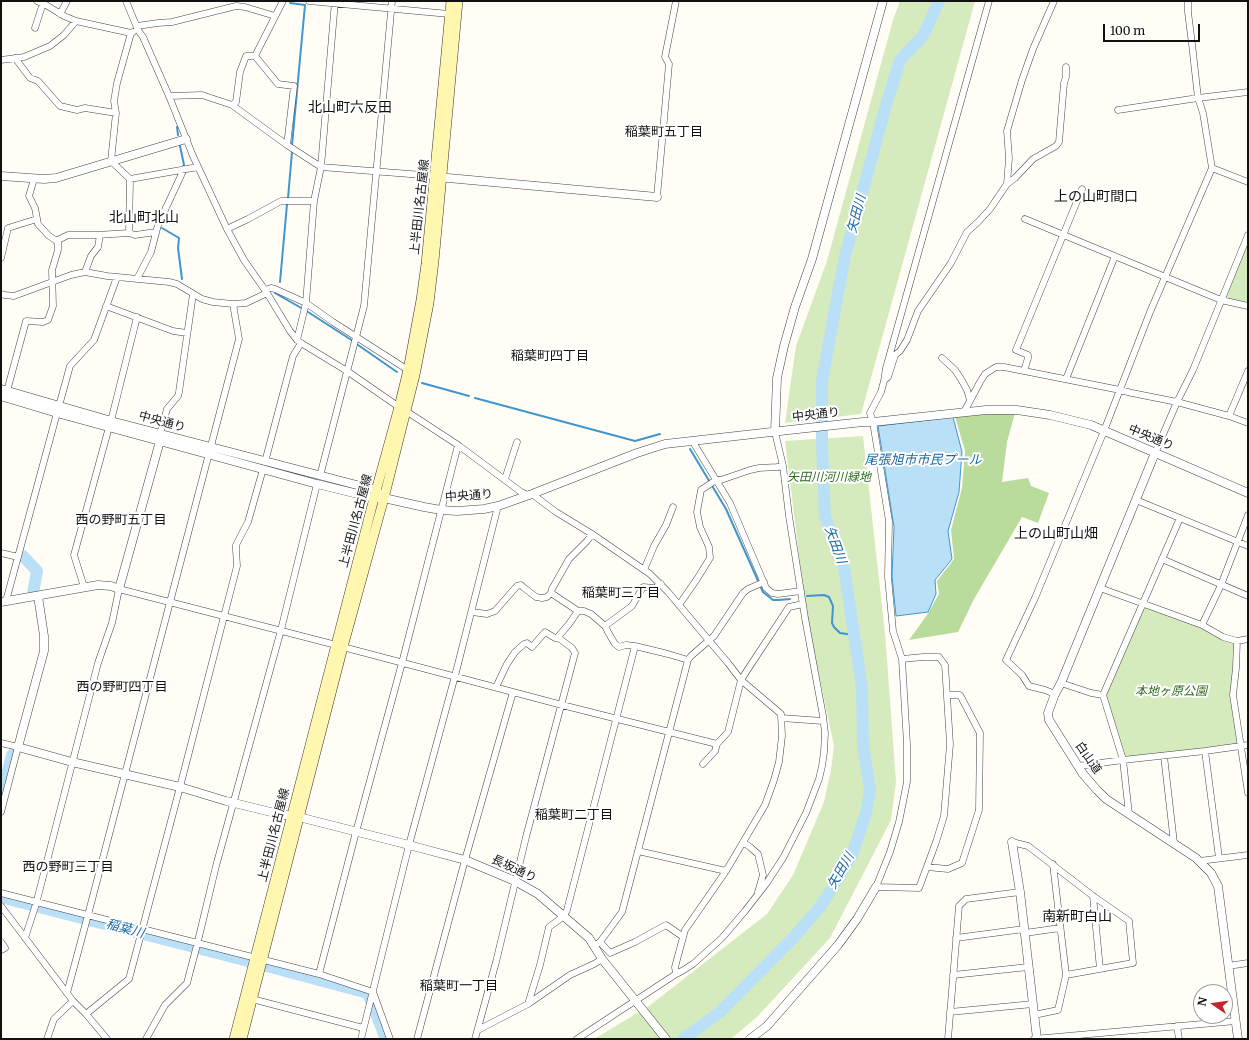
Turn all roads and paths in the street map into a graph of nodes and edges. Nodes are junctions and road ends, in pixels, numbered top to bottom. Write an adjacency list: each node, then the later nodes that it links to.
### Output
1 (67, 1): 16 (street)
2 (126, 1): 21 (street)
3 (283, 1): 18 (street)
4 (309, 1): 14 (street)
5 (392, 1): 15 (street)
6 (451, 1): 17 (main road, 上半田川名古屋線)
7 (458, 1): 42 (main road, 上半田川名古屋線)
8 (676, 1): 48 (street)
9 (883, 1): 96 (street)
10 (989, 1): 84 (street)
11 (1054, 1): 46 (street)
12 (1188, 1): 29 (street)
13 (40, 2): 16 (street); 20 (street)
14 (335, 2): 15 (street); 36 (street)
15 (391, 9): 17 (street); 40 (street)
16 (60, 14): 19 (street)
17 (450, 14): 42 (main road, 上半田川名古屋線)
18 (276, 16): 21 (street); 23 (street)
19 (76, 21): 22 (street); 24 (street)
20 (35, 28)
21 (138, 28): 22 (street); 28 (street)
22 (131, 33): 32 (street)
23 (255, 56): 30 (street); 34 (street)
24 (15, 58): 25 (street); 32 (street)
25 (1, 60)
26 (1066, 67): 46 (street)
27 (1248, 92): 29 (street)
28 (169, 96): 30 (street); 33 (street)
29 (1198, 98): 31 (street); 38 (street)
30 (232, 106): 34 (street)
31 (1118, 110)
32 (116, 113): 35 (street)
33 (186, 139): 35 (street); 37 (street)
34 (287, 145): 36 (street)
35 (110, 161): 43 (street); 44 (street)
36 (321, 166): 40 (street); 49 (street)
37 (198, 167): 39 (street); 52 (street)
38 (1212, 168): 45 (street); 63 (street)
39 (184, 169): 44 (street); 53 (street)
40 (377, 172): 42 (street); 76 (street)
41 (1, 176): 43 (street)
42 (438, 177): 48 (street); 79 (main road, 上半田川名古屋線); 89 (main road, 上半田川名古屋線)
43 (34, 179): 50 (street)
44 (130, 179): 54 (street)
45 (1248, 182)
46 (1006, 184): 84 (street)
47 (1082, 189): 56 (street)
48 (657, 197)
49 (314, 201): 52 (street); 70 (street)
50 (37, 219): 58 (street); 60 (street)
51 (1025, 219): 56 (street)
52 (227, 229): 66 (street)
53 (156, 232): 54 (street); 64 (street)
54 (129, 233): 55 (street)
55 (100, 235): 58 (street); 61 (street)
56 (1063, 235): 59 (street); 80 (street)
57 (1248, 235): 69 (street)
58 (56, 241): 65 (street)
59 (1115, 256): 63 (street); 83 (street)
60 (1, 258)
61 (85, 272): 62 (street); 65 (street)
62 (117, 277): 64 (street); 72 (street)
63 (1166, 277): 69 (street); 85 (street)
64 (137, 279): 68 (street)
65 (52, 282): 67 (street); 86 (street)
66 (266, 291): 70 (street); 71 (street); 77 (street)
67 (1, 294)
68 (193, 294): 71 (street); 75 (street)
69 (1221, 300): 73 (street); 88 (street)
70 (306, 303): 76 (street); 77 (street)
71 (233, 304): 102 (street)
72 (106, 306): 74 (street); 90 (street)
73 (1248, 306)
74 (137, 317): 75 (street); 95 (street)
75 (187, 333): 98 (street)
76 (356, 338): 79 (street); 81 (street)
77 (299, 341): 81 (street); 104 (street)
78 (942, 358): 87 (street)
79 (408, 370): 89 (main road, 上半田川名古屋線)
80 (1024, 370): 83 (street); 87 (street)
81 (347, 371): 89 (street); 106 (street)
82 (1248, 371): 92 (street)
83 (1066, 379): 85 (street)
84 (884, 381): 93 (street)
85 (1120, 390): 88 (street); 97 (street)
86 (3, 392): 90 (street, 中央通り)
87 (970, 400): 91 (street)
88 (1177, 402): 92 (street); 103 (street)
89 (403, 409): 101 (street); 110 (main road, 上半田川名古屋線); 112 (main road, 上半田川名古屋線)
90 (58, 410): 95 (street, 中央通り); 123 (street)
91 (964, 412): 93 (street, 中央通り); 97 (street, 中央通り)
92 (1229, 416): 94 (street)
93 (873, 422): 96 (street, 中央通り); 153 (street)
94 (1247, 422)
95 (110, 424): 98 (street, 中央通り); 129 (street)
96 (778, 431): 100 (street, 中央通り); 105 (street)
97 (1104, 431): 103 (street, 中央通り); 161 (street)
98 (160, 437): 102 (street, 中央通り); 131 (street)
99 (517, 442): 107 (street)
100 (693, 442): 108 (street); 111 (street, 中央通り)
101 (458, 445): 107 (street); 116 (street)
102 (210, 451): 104 (street, 中央通り); 137 (street)
103 (1155, 454): 109 (street, 中央通り); 113 (street, 白山道)
104 (264, 465): 106 (street, 中央通り); 143 (street)
105 (783, 466): 108 (street); 132 (street)
106 (318, 480): 110 (street, 中央通り); 146 (street)
107 (505, 480): 111 (street)
108 (713, 481): 127 (street); 140 (street)
109 (1248, 493)
110 (375, 494): 112 (street, 中央通り); 151 (main road, 上半田川名古屋線)
111 (531, 495): 114 (street, 中央通り); 119 (street)
112 (384, 498): 116 (street, 中央通り); 151 (main road, 上半田川名古屋線)
113 (1136, 500): 118 (street); 130 (street, 白山道)
114 (498, 506): 116 (street, 中央通り); 142 (street)
115 (673, 507): 125 (street)
116 (441, 510): 155 (street)
117 (1248, 515): 120 (street)
118 (1180, 518): 120 (street); 124 (street)
119 (592, 534): 125 (street); 133 (street)
120 (1238, 541): 121 (street); 128 (street)
121 (1248, 546)
122 (1, 553): 123 (street)
123 (18, 557): 136 (street)
124 (1162, 559): 128 (street); 138 (street)
125 (644, 570): 126 (street)
126 (660, 584): 140 (street); 145 (street)
127 (760, 584): 132 (street); 149 (street)
128 (1220, 585): 135 (street); 144 (street)
129 (84, 587): 131 (street); 134 (street)
130 (1100, 588): 138 (street); 158 (street, 白山道)
131 (119, 589): 137 (street); 177 (street)
132 (801, 591): 139 (street)
133 (551, 593): 141 (street); 142 (street)
134 (38, 596): 136 (street); 172 (street)
135 (1248, 596)
136 (3, 601)
137 (170, 602): 143 (street); 180 (street)
138 (1143, 603): 144 (street); 163 (street)
139 (803, 604): 157 (street); 167 (street)
140 (679, 605): 149 (street)
141 (578, 611): 145 (street); 147 (street)
142 (472, 612): 156 (street)
143 (224, 616): 146 (street); 181 (street)
144 (1202, 625): 150 (street)
145 (605, 626): 152 (street)
146 (280, 630): 151 (street); 183 (street)
147 (557, 638): 159 (street); 164 (street)
148 (1248, 639): 150 (street)
149 (709, 640): 154 (street); 157 (street)
150 (1237, 641): 173 (street)
151 (339, 646): 155 (street); 186 (main road, 上半田川名古屋線)
152 (635, 646): 154 (street); 165 (street)
153 (902, 659): 162 (street); 201 (street)
154 (688, 660): 168 (street)
155 (402, 663): 156 (street); 187 (street)
156 (455, 676): 159 (street); 191 (street)
157 (741, 680): 166 (street); 170 (street)
158 (1060, 683): 161 (street, 白山道); 163 (street)
159 (496, 687): 160 (street)
160 (513, 692): 164 (street); 195 (street)
161 (1055, 694): 179 (street, 白山道)
162 (947, 695): 198 (street); 198 (street)
163 (1103, 695): 176 (street)
164 (562, 705): 165 (street); 200 (street)
165 (617, 718): 168 (street); 209 (street)
166 (781, 718): 167 (street); 188 (street)
167 (823, 721): 204 (street)
168 (670, 732): 170 (street); 192 (street)
169 (1, 743): 172 (street)
170 (717, 744): 178 (street)
171 (1248, 745): 173 (street)
172 (18, 747): 177 (street, 長坂通り); 184 (street)
173 (1240, 747): 174 (street); 182 (street)
174 (1205, 751): 175 (street); 194 (street)
175 (1164, 756): 176 (street); 190 (street)
176 (1123, 760): 179 (street); 185 (street)
177 (72, 762): 180 (street, 長坂通り); 206 (street)
178 (703, 764)
179 (1078, 766): 185 (street, 白山道)
180 (124, 774): 181 (street, 長坂通り); 208 (street)
181 (180, 787): 183 (street, 長坂通り); 212 (street)
182 (1248, 793)
183 (234, 803): 186 (street, 長坂通り); 218 (street)
184 (1, 812)
185 (1129, 814): 190 (street, 白山道)
186 (295, 816): 187 (street, 長坂通り); 220 (main road, 上半田川名古屋線)
187 (356, 832): 191 (street, 長坂通り); 226 (street)
188 (743, 842): 199 (street); 204 (street)
189 (1012, 842): 197 (street); 202 (street)
190 (1174, 843): 196 (street, 白山道)
191 (409, 845): 195 (street, 長坂通り); 231 (street)
192 (638, 851): 199 (street); 217 (street)
193 (1248, 855): 194 (street)
194 (1219, 858): 196 (street)
195 (465, 860): 200 (street, 長坂通り); 251 (street)
196 (1199, 861): 223 (street, 白山道)
197 (1053, 864): 205 (street); 210 (street)
198 (927, 867): 201 (street)
199 (726, 871): 213 (street)
200 (515, 881): 209 (street, 長坂通り); 243 (street)
201 (876, 887): 255 (street)
202 (1020, 892): 211 (street); 215 (street)
203 (1, 893): 206 (street)
204 (758, 894): 227 (street)
205 (1092, 896): 225 (street); 225 (street)
206 (35, 905): 208 (street); 214 (street)
207 (2, 910): 214 (street)
208 (88, 916): 212 (street); 230 (street)
209 (564, 916): 217 (street, 長坂通り); 235 (street)
210 (1060, 928): 211 (street); 229 (street)
211 (1024, 931): 215 (street); 224 (street)
212 (141, 932): 218 (street); 238 (street)
213 (682, 936): 217 (street); 227 (street)
214 (25, 938): 230 (street)
215 (956, 938): 228 (street)
216 (1, 942): 219 (street)
217 (597, 944): 221 (street, 長坂通り)
218 (197, 947): 220 (street); 246 (street)
219 (1, 950)
220 (259, 958): 226 (street); 232 (main road, 上半田川名古屋線); 247 (main road, 上半田川名古屋線)
221 (602, 958): 234 (street, 長坂通り); 235 (street)
222 (1248, 963): 223 (street)
223 (1228, 966): 240 (street, 白山道)
224 (1028, 967): 228 (street); 236 (street)
225 (1100, 969): 229 (street)
226 (319, 974): 231 (street)
227 (676, 974): 234 (street)
228 (953, 975): 237 (street)
229 (1066, 975): 239 (street)
230 (67, 993): 233 (street)
231 (372, 993): 242 (street); 250 (street)
232 (252, 999): 242 (street); 248 (main road, 上半田川名古屋線)
233 (73, 1001): 238 (street); 244 (street)
234 (637, 1002): 253 (street); 254 (street, 長坂通り)
235 (528, 1004): 243 (street)
236 (1033, 1004): 237 (street); 239 (street)
237 (950, 1012): 256 (street)
238 (86, 1014): 245 (street)
239 (1034, 1015): 257 (street)
240 (1236, 1021): 241 (street); 259 (street, 白山道)
241 (1177, 1026): 257 (street); 258 (street)
242 (363, 1028): 249 (street)
243 (478, 1030): 252 (street)
244 (47, 1039)
245 (107, 1039)
246 (146, 1039)
247 (234, 1039)
248 (242, 1039)
249 (360, 1039)
250 (390, 1039)
251 (417, 1039)
252 (475, 1039)
253 (578, 1039)
254 (666, 1039)
255 (750, 1039)
256 (948, 1039)
257 (1036, 1039)
258 (1179, 1039)
259 (1238, 1039)

